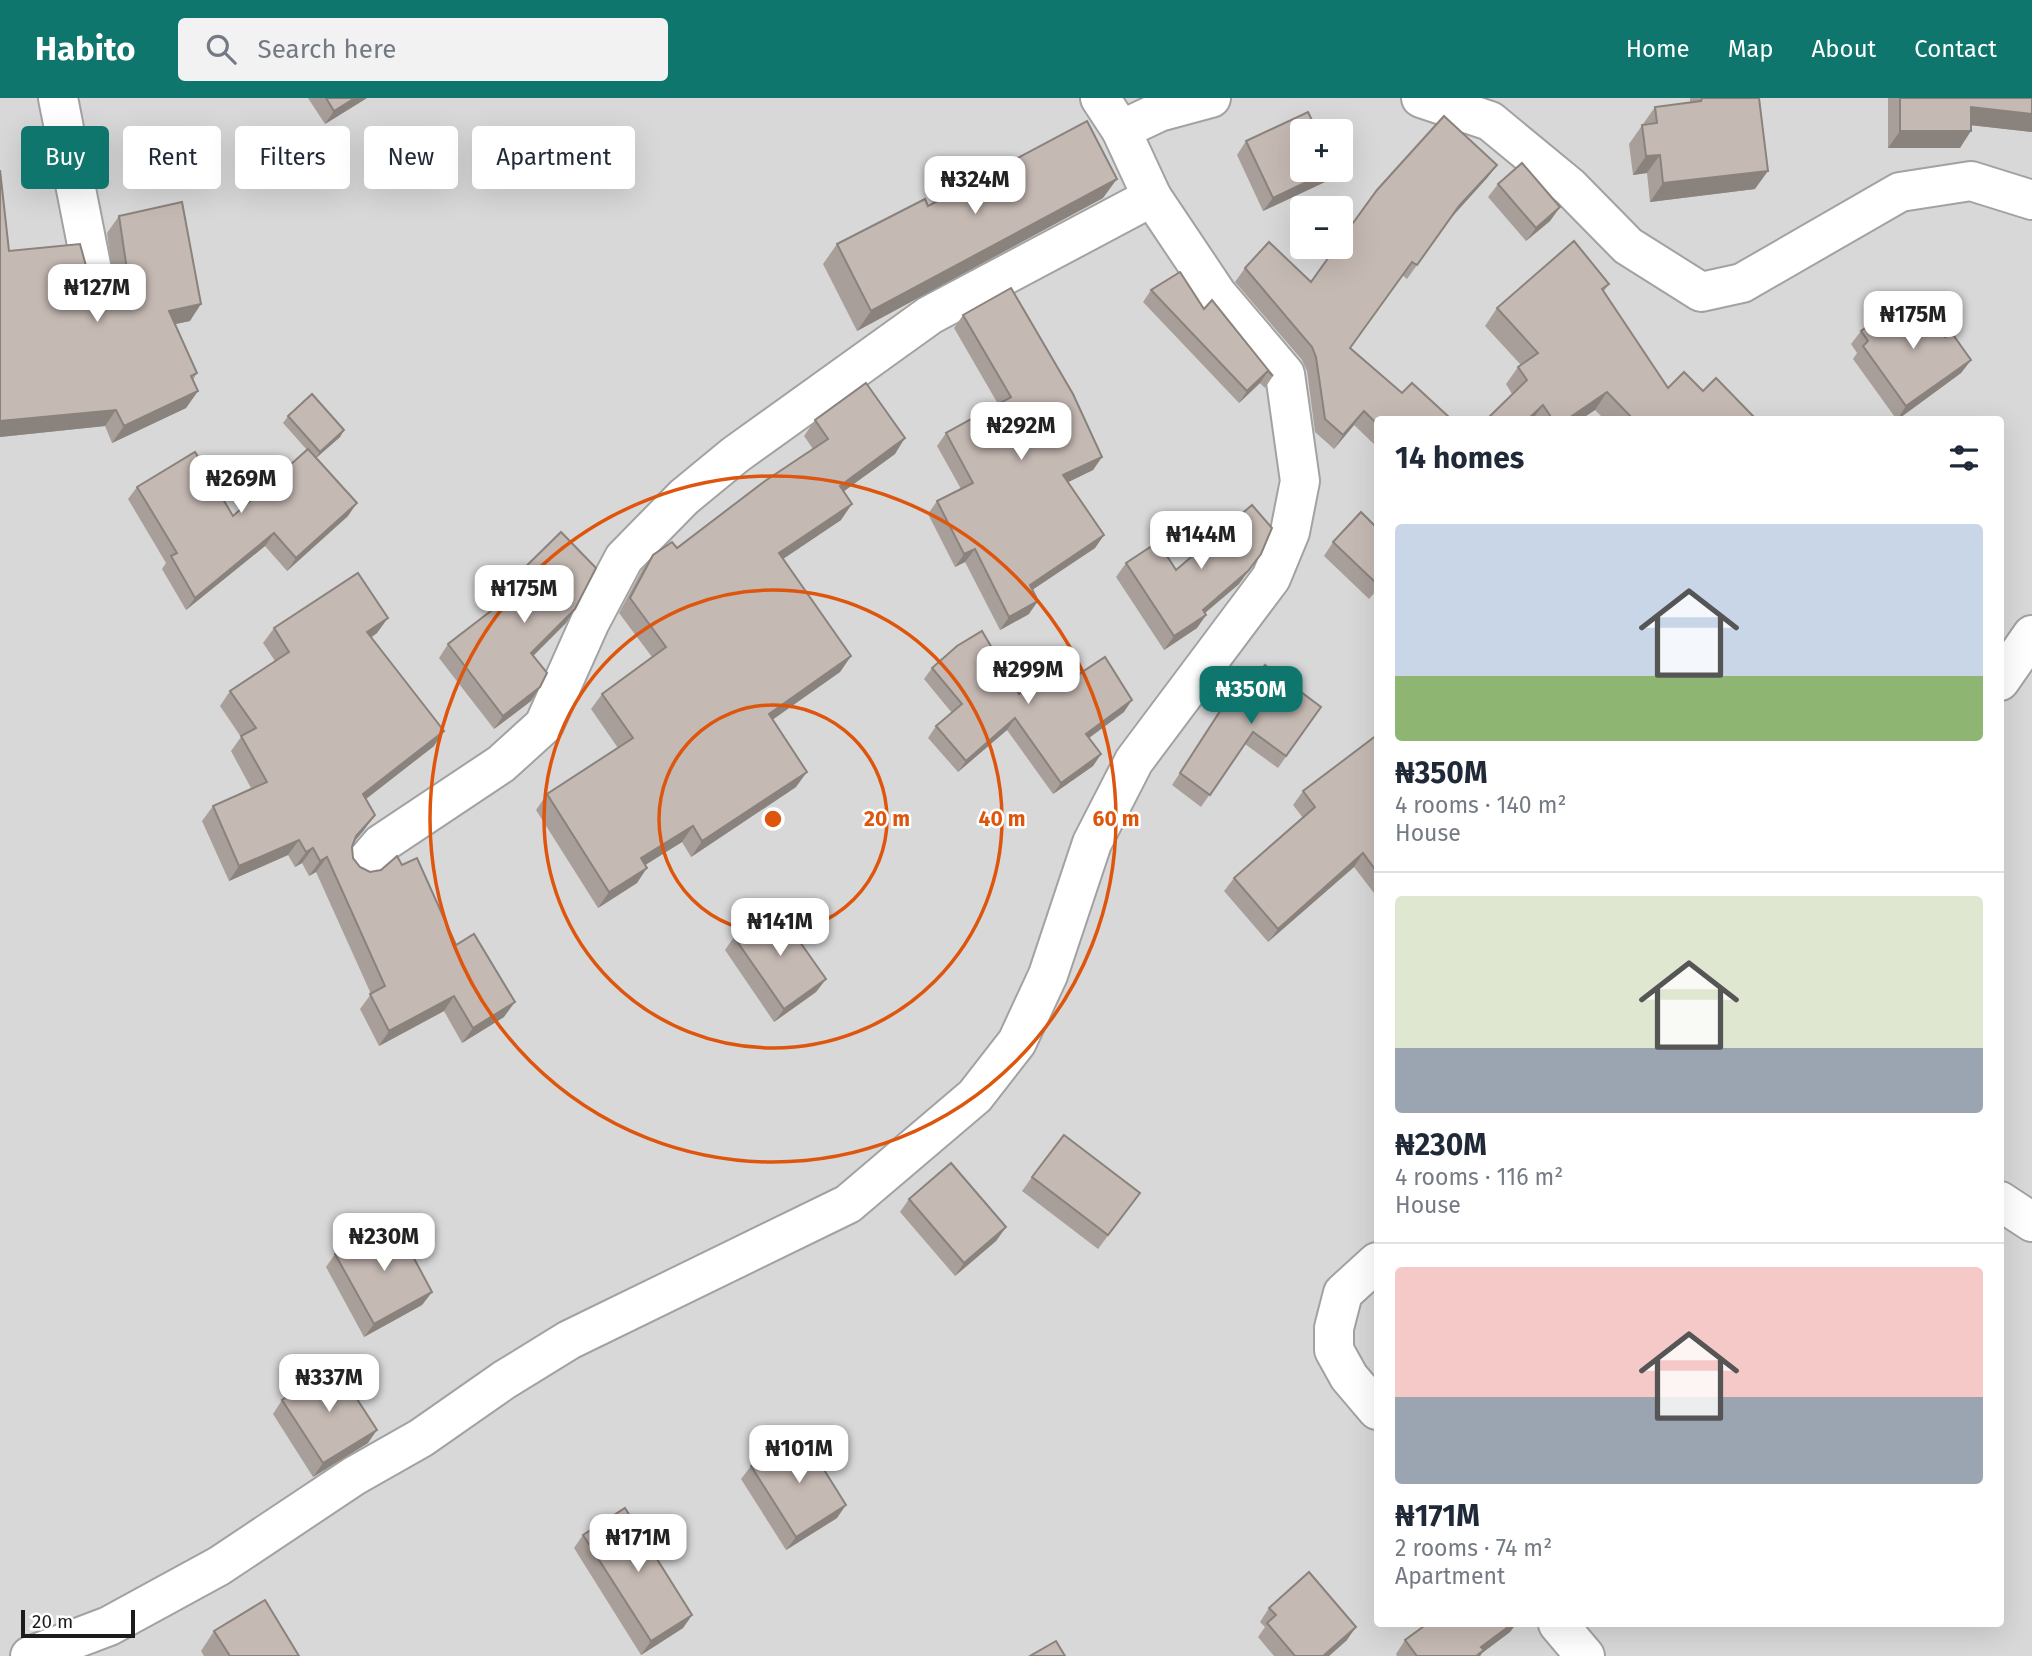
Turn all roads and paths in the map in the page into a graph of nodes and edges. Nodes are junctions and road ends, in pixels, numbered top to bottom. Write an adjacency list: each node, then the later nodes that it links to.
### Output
1 (58, 98): 8 (street)
2 (1100, 98): 5 (street)
3 (1210, 98): 5 (street)
4 (1421, 98): 7 (street)
5 (1121, 130): 6 (street)
6 (1152, 197): 11 (street); 17 (street)
7 (2032, 200)
8 (94, 280)
9 (2032, 635): 10 (street)
10 (2004, 675)
11 (363, 865)
12 (2004, 1204): 13 (street)
13 (2032, 1222)
14 (1374, 1265): 15 (street)
15 (1374, 1406)
16 (1561, 1627): 18 (street)
17 (30, 1656)
18 (1585, 1656)

